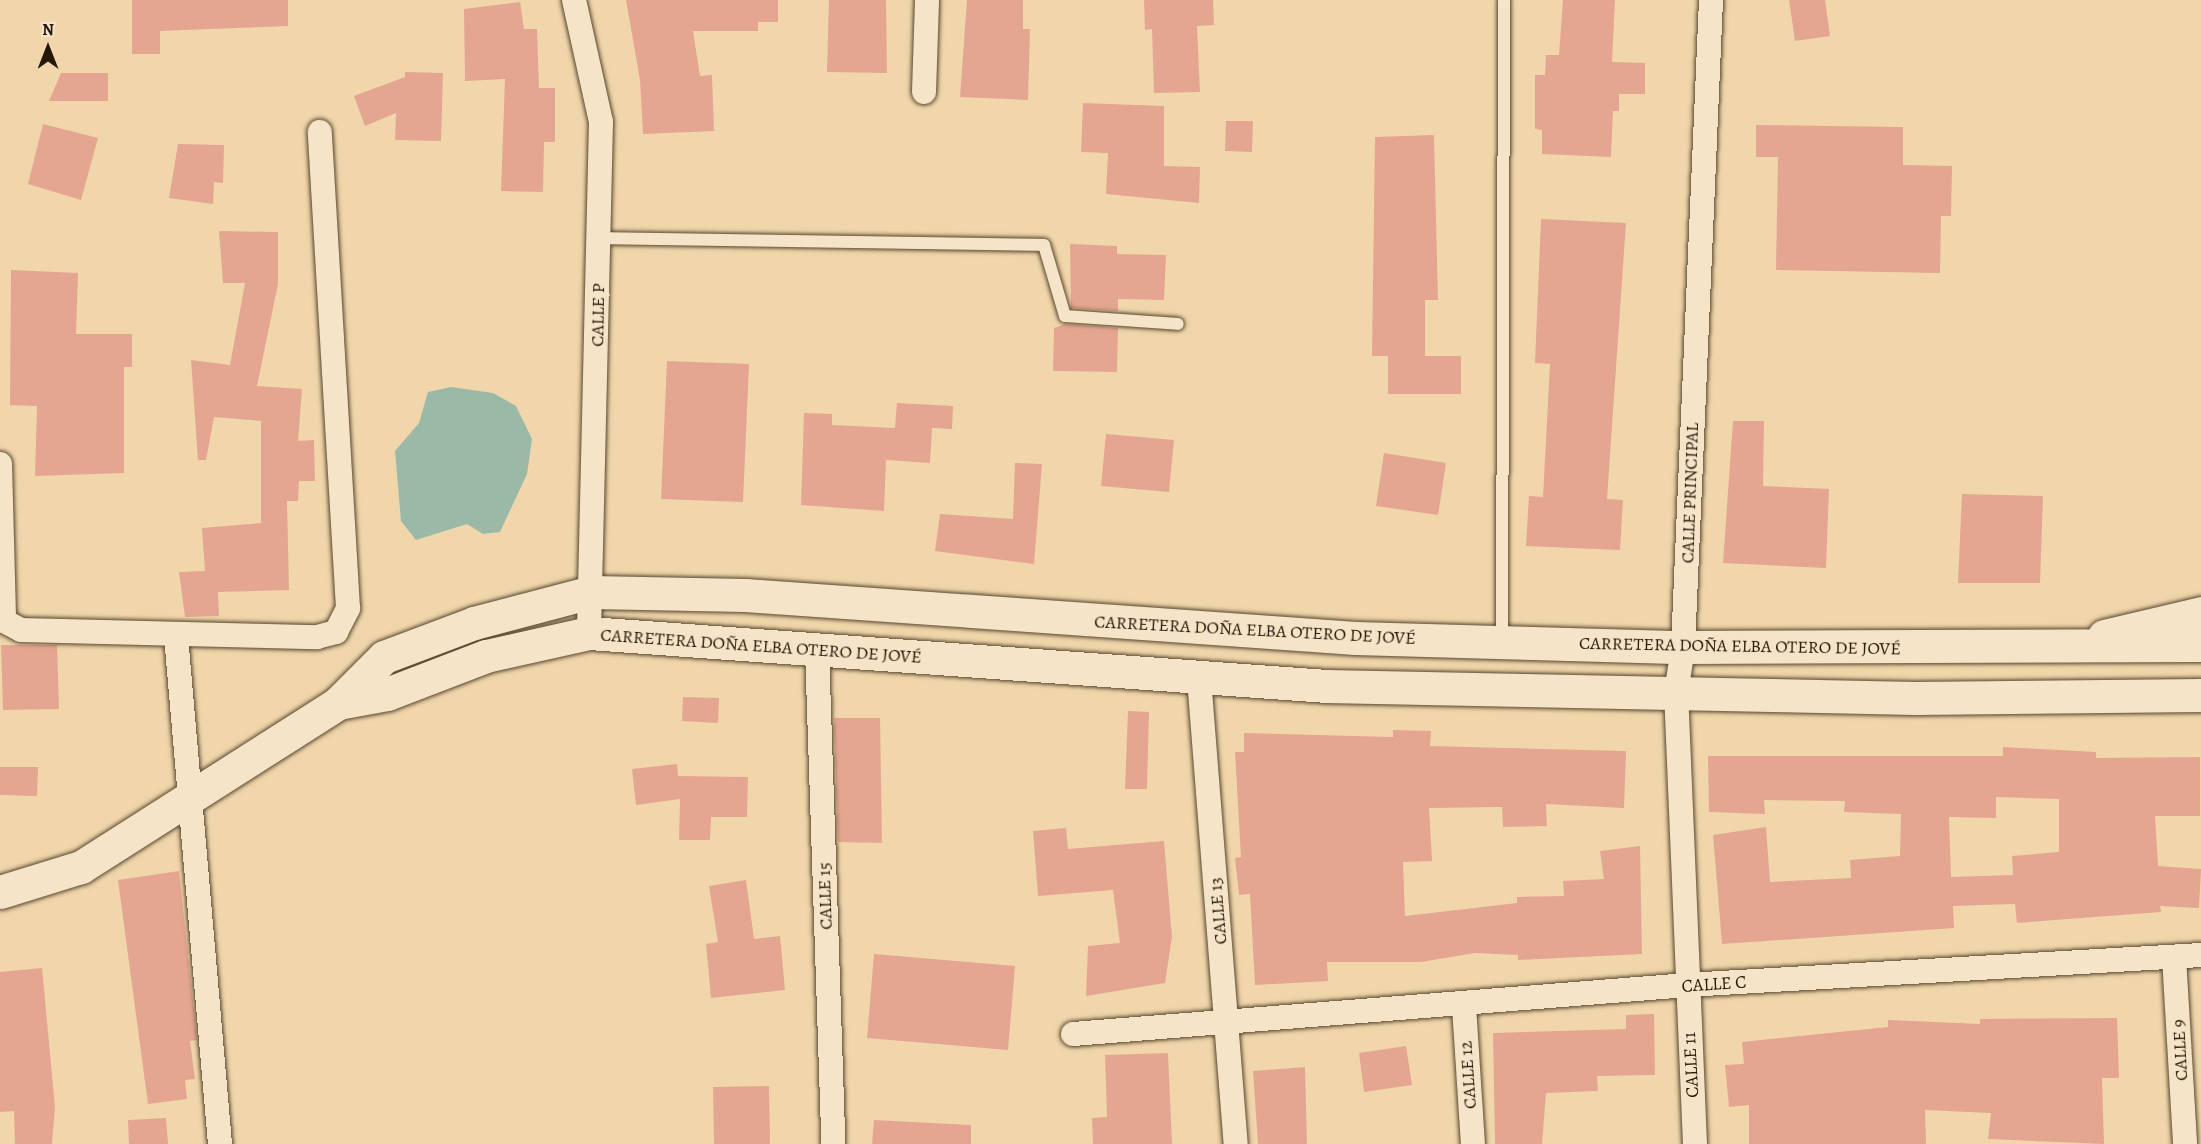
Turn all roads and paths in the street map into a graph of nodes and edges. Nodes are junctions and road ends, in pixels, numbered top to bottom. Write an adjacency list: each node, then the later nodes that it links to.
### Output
1 (574, 0): 7 (street, CALLE P)
2 (927, 0): 5 (street)
3 (1504, 0): 14 (lane)
4 (1711, 0): 16 (street, CALLE PRINCIPAL)
5 (924, 92)
6 (320, 132): 13 (street)
7 (599, 238): 8 (lane); 10 (street, CALLE P)
8 (1178, 324)
9 (0, 464): 13 (street)
10 (591, 592): 12 (street, CALLE P); 14 (street, CARRETERA DOÑA ELBA OTERO DE JOVÉ); 22 (street, CARRETERA DOÑA ELBA OTERO DE JOVÉ)
11 (2201, 613): 17 (street)
12 (589, 633): 18 (street, CARRETERA DOÑA ELBA OTERO DE JOVÉ); 22 (street, CARRETERA DOÑA ELBA OTERO DE JOVÉ)
13 (176, 636): 23 (street)
14 (1502, 643): 16 (street, CARRETERA DOÑA ELBA OTERO DE JOVÉ)
15 (2201, 645): 17 (street, CARRETERA DOÑA ELBA OTERO DE JOVÉ)
16 (1683, 647): 17 (street, CARRETERA DOÑA ELBA OTERO DE JOVÉ); 20 (street, CALLE PRINCIPAL)
17 (2070, 648)
18 (817, 649): 19 (street, CARRETERA DOÑA ELBA OTERO DE JOVÉ); 32 (street, CALLE 15)
19 (1199, 678): 20 (street, CARRETERA DOÑA ELBA OTERO DE JOVÉ); 29 (street, CALLE 13)
20 (1676, 694): 21 (street, CARRETERA DOÑA ELBA OTERO DE JOVÉ); 27 (street, CALLE PRINCIPAL)
21 (2201, 695)
22 (338, 703): 23 (street, CARRETERA DOÑA ELBA OTERO DE JOVÉ)
23 (193, 792): 24 (street, CARRETERA DOÑA ELBA OTERO DE JOVÉ); 31 (street)
24 (0, 892)
25 (2201, 955): 26 (street, CALLE C)
26 (2174, 957): 27 (street, CALLE C); 36 (street, CALLE 9)
27 (1686, 985): 28 (street, CALLE C); 35 (street, CALLE 11)
28 (1464, 1006): 29 (street, CALLE C); 34 (street, CALLE 12)
29 (1228, 1024): 30 (street, CALLE C); 33 (street, CALLE 13)
30 (1073, 1034)
31 (220, 1144)
32 (833, 1144)
33 (1236, 1144)
34 (1473, 1144)
35 (1695, 1144)
36 (2185, 1144)

